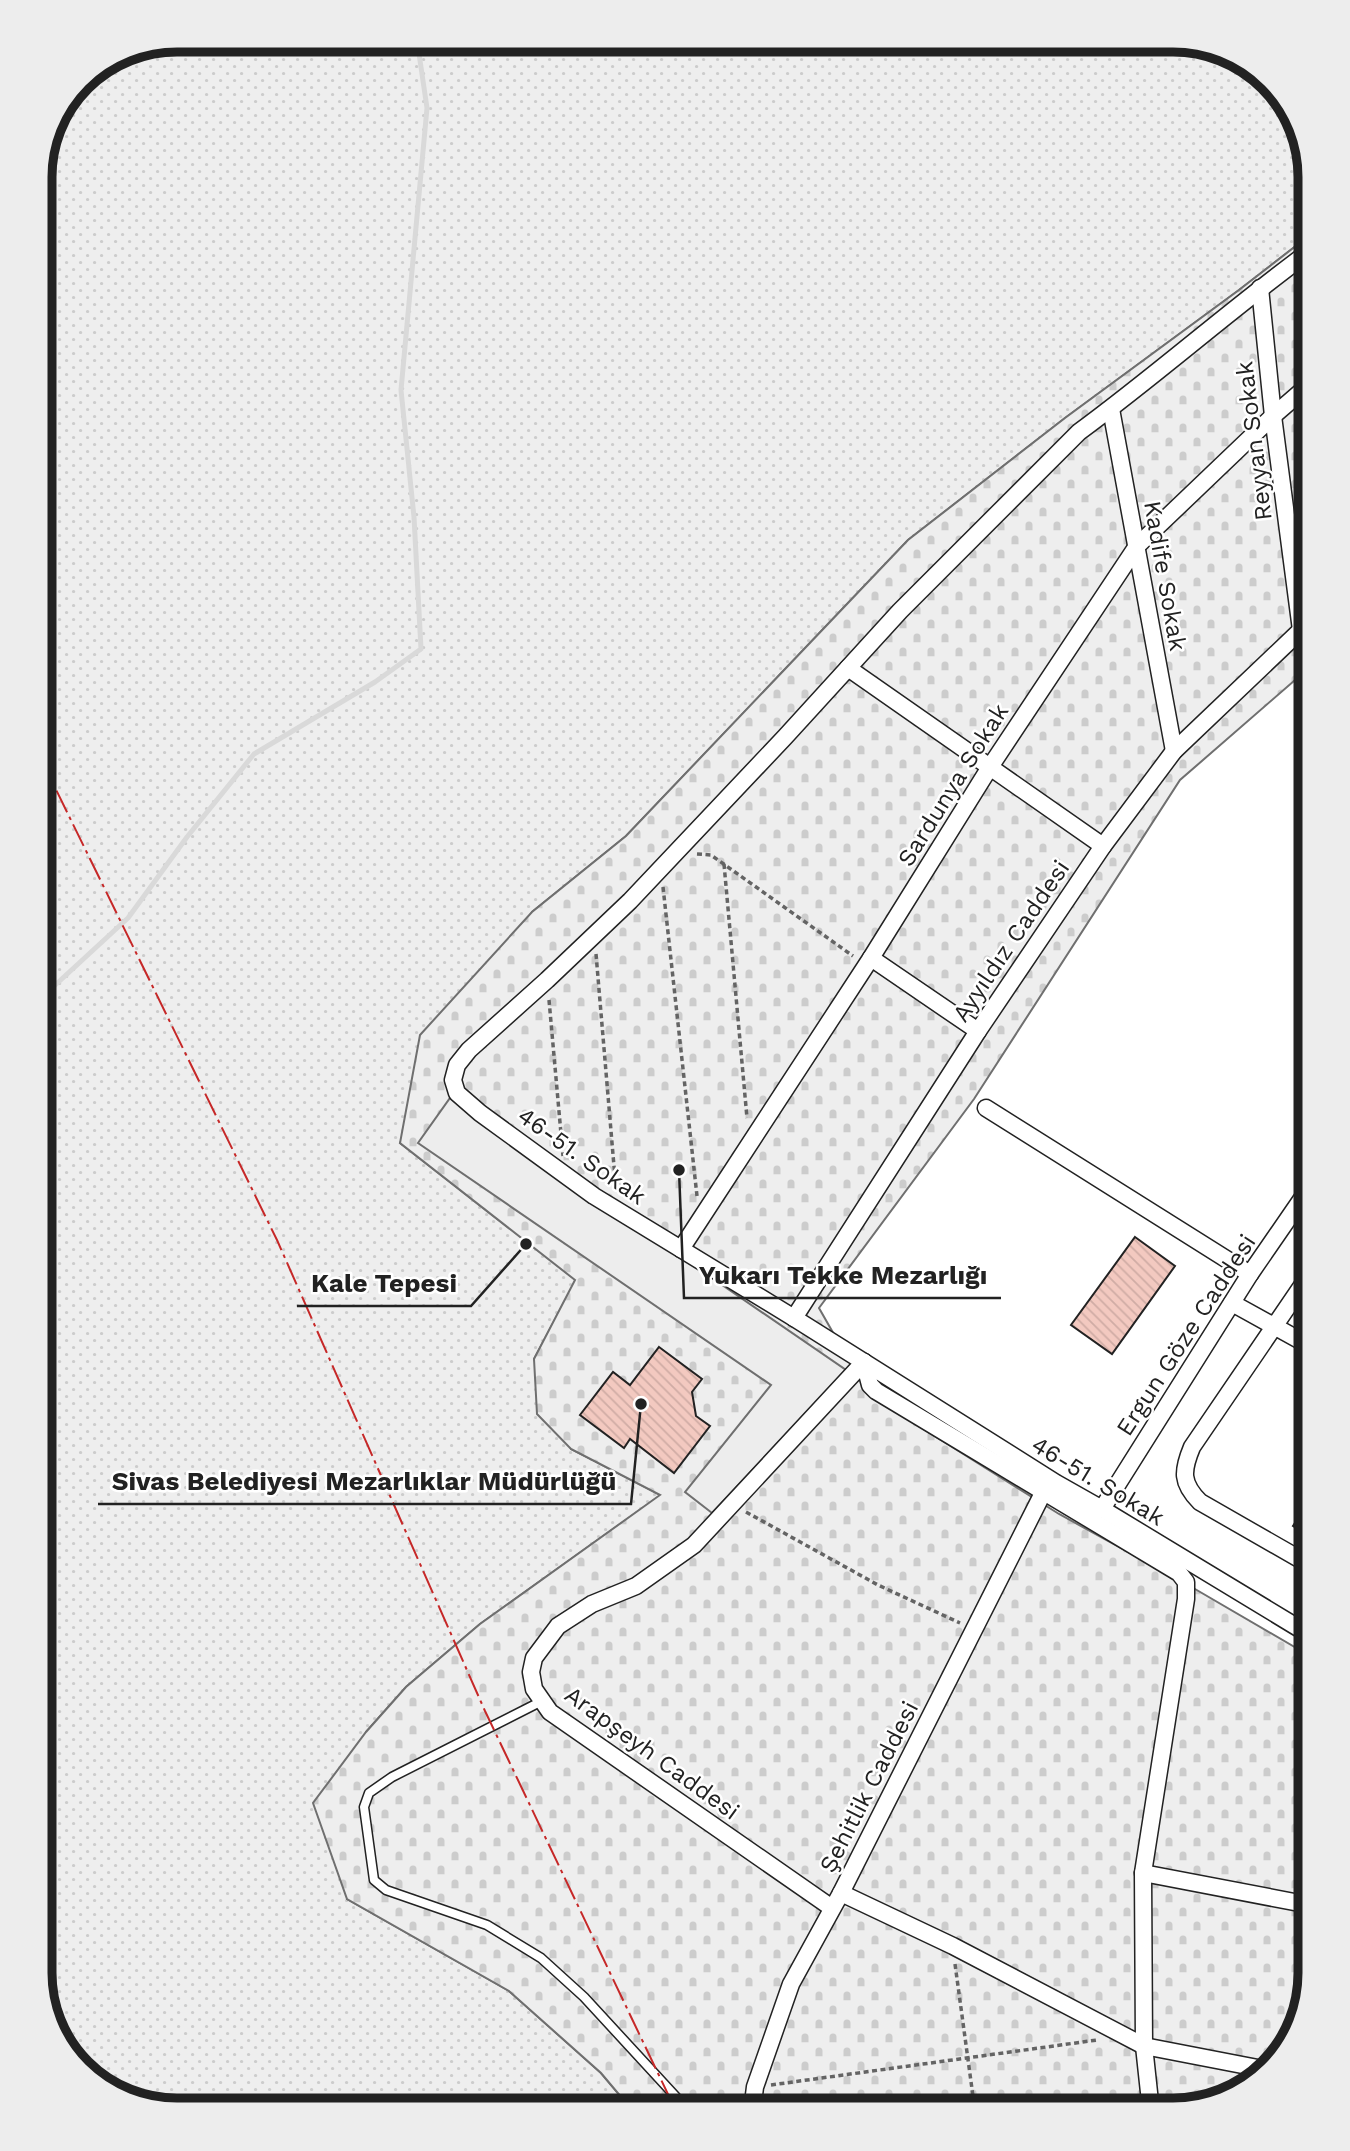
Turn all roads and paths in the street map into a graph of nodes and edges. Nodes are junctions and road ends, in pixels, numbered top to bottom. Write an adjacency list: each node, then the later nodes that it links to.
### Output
1 (1298, 260): 2 (street)
2 (1259, 288): 4 (street); 5 (street, Reyyan Sokak)
3 (1298, 394): 5 (street, Sardunya Sokak)
4 (1111, 409): 6 (street, Kadife Sokak); 9 (street)
5 (1273, 416): 6 (street, Sardunya Sokak); 7 (street, Reyyan Sokak)
6 (1136, 546): 10 (street, Kadife Sokak); 11 (street, Sardunya Sokak)
7 (1298, 582)
8 (1298, 635): 10 (street, Ayyıldız Caddesi)
9 (848, 668): 11 (street); 13 (street)
10 (1174, 751): 12 (street, Ayyıldız Caddesi)
11 (990, 766): 12 (street); 16 (street, Sardunya Sokak)
12 (1103, 846): 18 (street, Ayyıldız Caddesi)
13 (666, 862): 14 (path); 15 (street); 24 (path)
14 (724, 864): 16 (path); 20 (path)
15 (594, 935): 17 (street); 23 (path)
16 (868, 962): 18 (street); 20 (street, Sardunya Sokak)
17 (547, 980): 21 (path); 21 (street, 46-51. Sokak)
18 (978, 1031): 29 (street, Ayyıldız Caddesi)
19 (986, 1108): 26 (street)
20 (749, 1144): 24 (street, Sardunya Sokak)
21 (565, 1175): 23 (street, 46-51. Sokak)
22 (1298, 1204): 26 (street, Ergun Göze Caddesi)
23 (617, 1210): 25 (street, 46-51. Sokak)
24 (699, 1221): 25 (street, Sardunya Sokak)
25 (681, 1249): 29 (street, 46-51. Sokak)
26 (1250, 1274): 28 (street, Ergun Göze Caddesi)
27 (1298, 1292): 30 (street)
28 (1232, 1303): 30 (street); 35 (street, Ergun Göze Caddesi)
29 (794, 1318): 32 (street, 46-51. Sokak)
30 (1275, 1326): 31 (street); 36 (street)
31 (1298, 1339)
32 (864, 1362): 33 (street, 46-51. Sokak); 34 (street, Arapşeyh Caddesi); 35 (street, 46-51. Sokak)
33 (1044, 1491): 38 (street, Şehitlik Caddesi); 40 (street, 46-51. Sokak)
34 (733, 1503): 38 (path); 39 (street, Arapşeyh Caddesi)
35 (1102, 1508): 37 (street, 46-51. Sokak)
36 (1298, 1558)
37 (1298, 1628)
38 (975, 1630): 41 (street, Şehitlik Caddesi)
39 (542, 1701): 43 (street, Arapşeyh Caddesi); 50 (lane)
40 (1143, 1872): 42 (street); 46 (street)
41 (841, 1893): 43 (street, Şehitlik Caddesi); 44 (street)
42 (1298, 1903)
43 (832, 1909): 49 (street, Şehitlik Caddesi)
44 (953, 1946): 45 (street); 47 (path)
45 (1125, 2036): 46 (street); 47 (path)
46 (1144, 2046): 48 (street); 53 (street)
47 (969, 2059): 49 (path); 52 (path)
48 (1255, 2067)
49 (755, 2087): 51 (street, Şehitlik Caddesi)
50 (676, 2098)
51 (754, 2098)
52 (974, 2098)
53 (1150, 2098)

